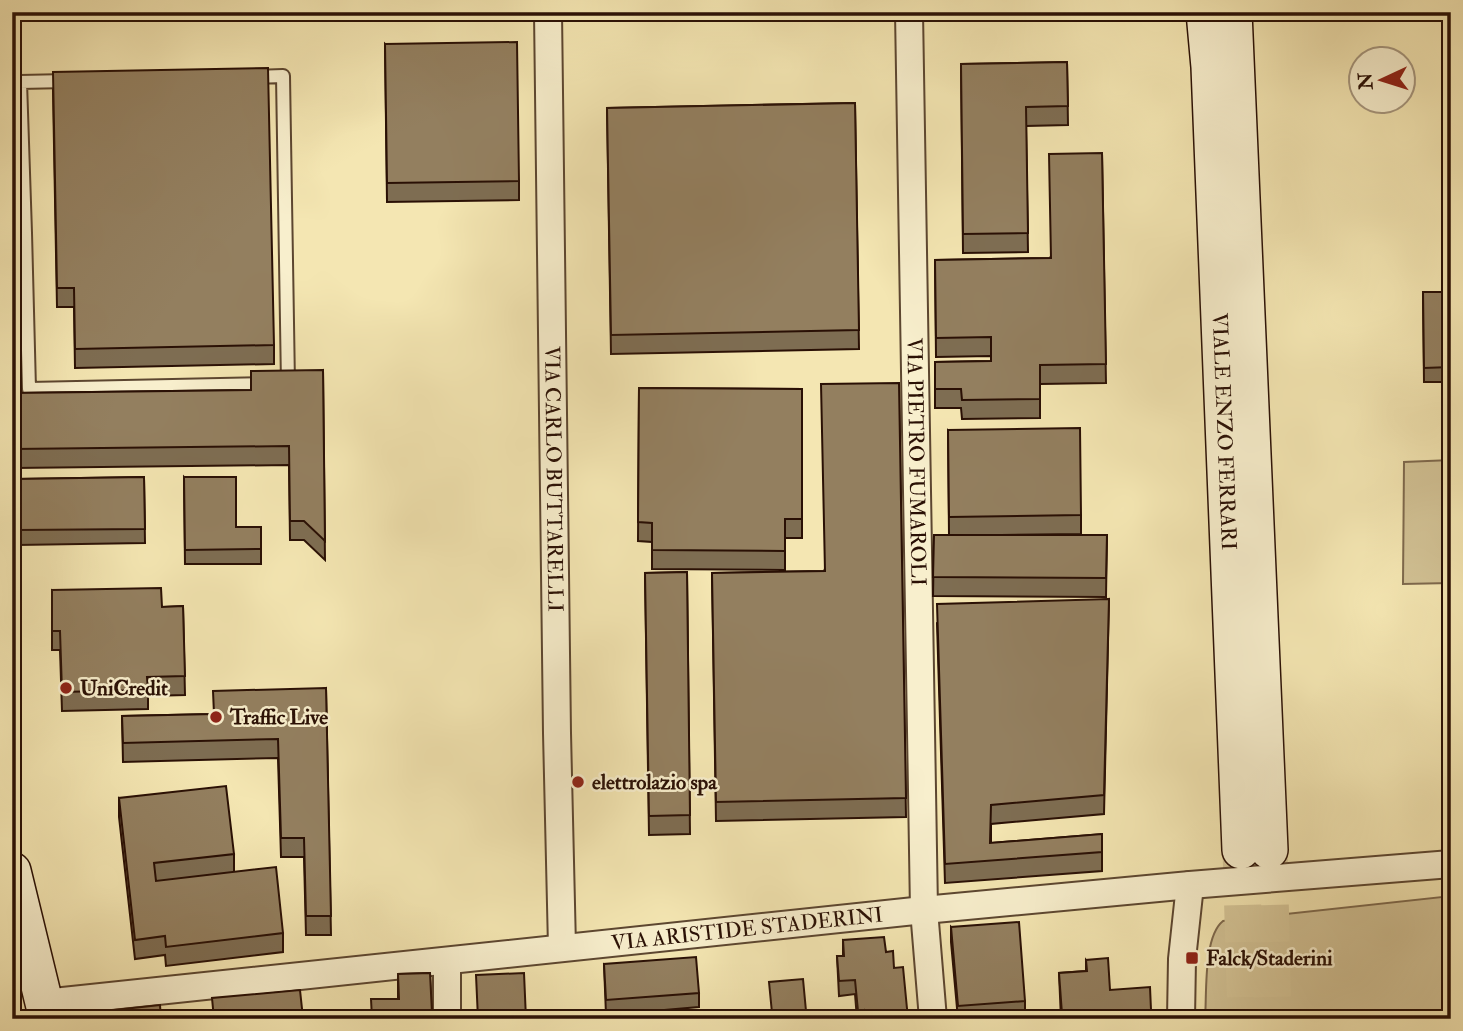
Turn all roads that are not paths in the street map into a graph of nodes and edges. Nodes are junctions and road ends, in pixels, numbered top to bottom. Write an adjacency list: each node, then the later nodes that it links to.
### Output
1 (548, 12): 12 (street, VIA CARLO BUTTARELLI)
2 (909, 12): 11 (street, VIA PIETRO FUMAROLI)
3 (1205, 12): 4 (main road, VIALE ENZO FERRARI)
4 (1233, 12)
5 (241, 77): 7 (lane)
6 (76, 80): 7 (lane)
7 (19, 234)
8 (1451, 864): 10 (street, VIA ARISTIDE STADERINI)
9 (12, 871): 14 (main road)
10 (1190, 885): 11 (street, VIA ARISTIDE STADERINI); 18 (street)
11 (924, 910): 12 (street, VIA ARISTIDE STADERINI); 17 (street, VIA PIETRO FUMAROLI)
12 (562, 947): 13 (street, VIA ARISTIDE STADERINI)
13 (447, 961): 15 (street, VIA ARISTIDE STADERINI); 16 (street)
14 (23, 967): 15 (main road)
15 (46, 1011)
16 (447, 1019)
17 (933, 1019)
18 (1181, 1019)

